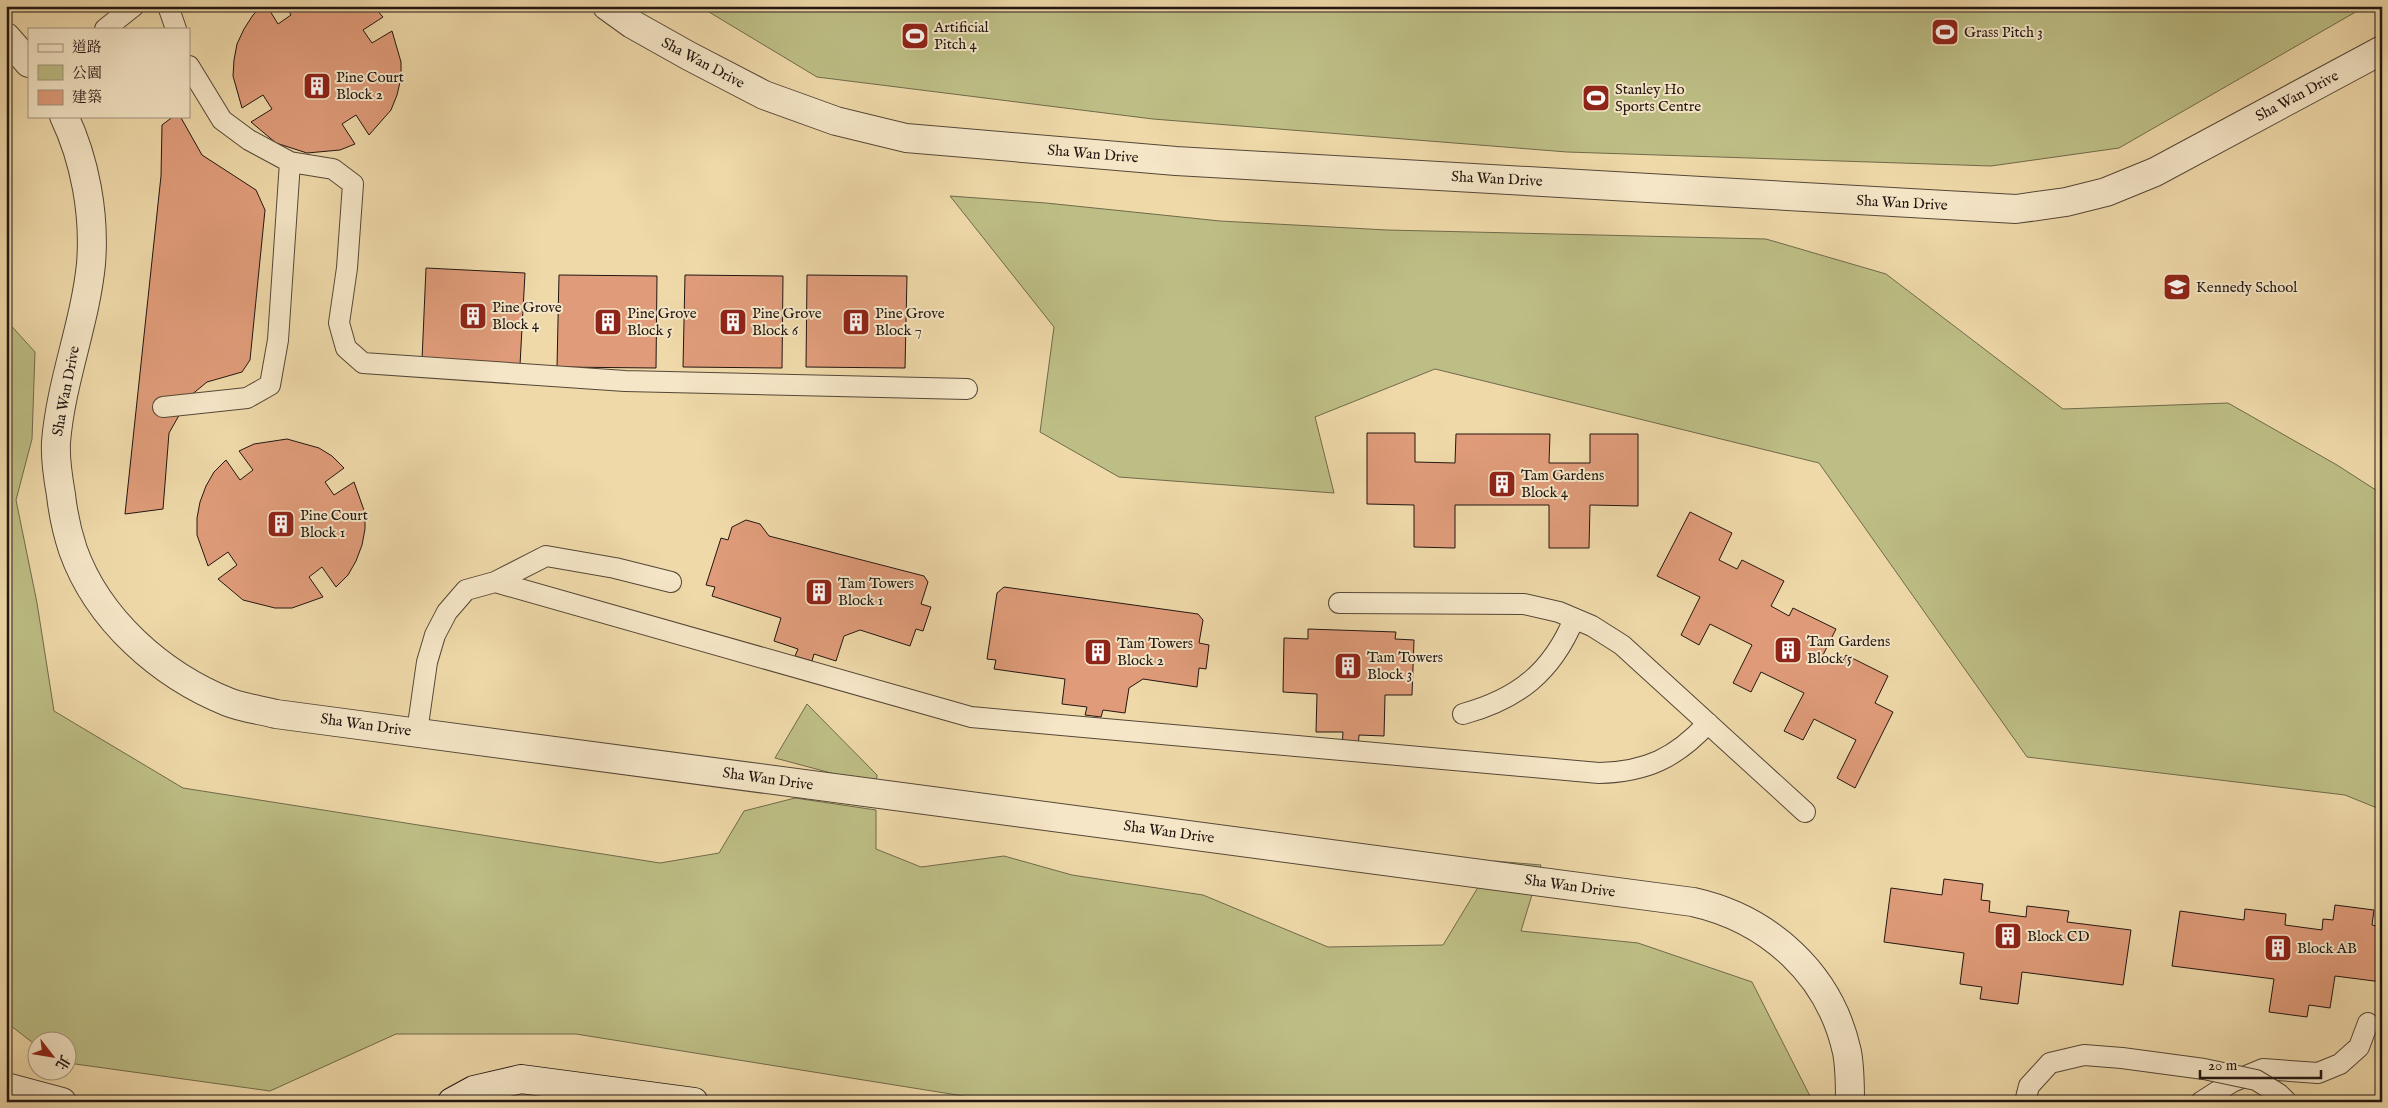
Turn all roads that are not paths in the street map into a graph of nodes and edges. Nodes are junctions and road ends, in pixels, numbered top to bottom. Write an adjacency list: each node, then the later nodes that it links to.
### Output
1 (134, 6): 4 (lane)
2 (168, 6): 5 (lane)
3 (607, 6): 7 (street, Sha Wan Drive)
4 (106, 28)
5 (176, 28)
6 (6, 37): 8 (street)
7 (2382, 50)
8 (28, 62)
9 (190, 68): 11 (lane)
10 (65, 118): 20 (street, Sha Wan Drive)
11 (290, 162): 12 (lane); 13 (lane)
12 (967, 389)
13 (163, 407)
14 (494, 582): 15 (lane); 19 (lane); 20 (lane)
15 (671, 582)
16 (1339, 603): 17 (lane)
17 (1574, 619): 18 (lane); 19 (lane)
18 (1463, 714)
19 (1708, 723): 21 (lane)
20 (417, 732): 28 (street, Sha Wan Drive)
21 (1805, 812)
22 (2368, 1023): 24 (lane)
23 (6, 1086): 25 (street)
24 (2203, 1100)
25 (62, 1102)
26 (452, 1102): 27 (street)
27 (694, 1102)
28 (1850, 1102)
29 (2025, 1102): 30 (lane, bridge)
30 (2288, 1102)

